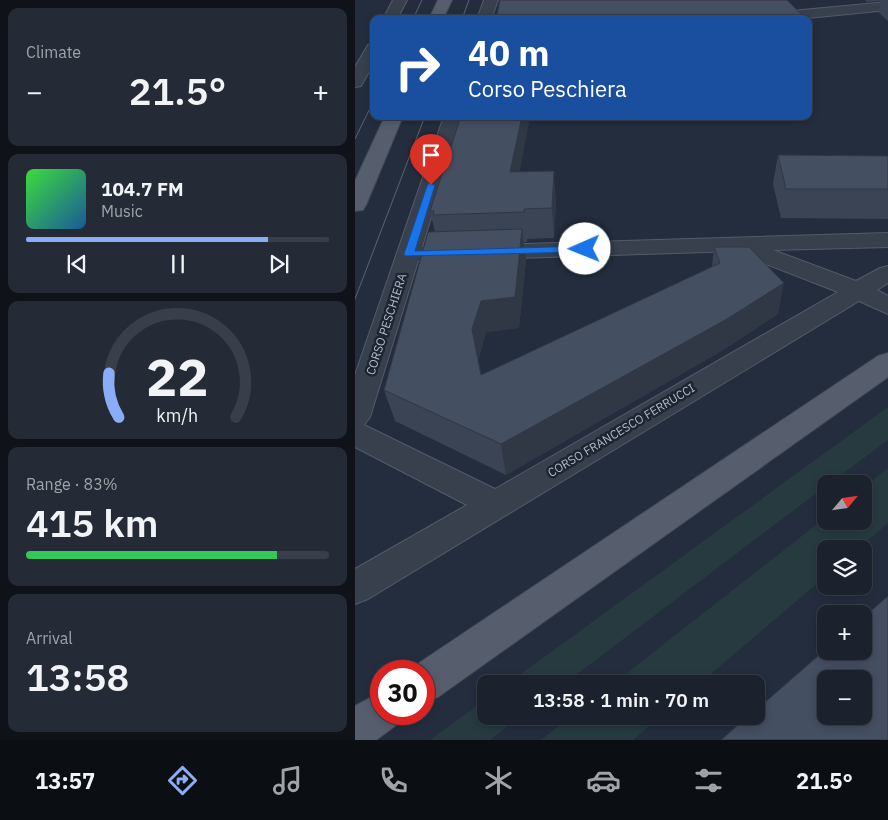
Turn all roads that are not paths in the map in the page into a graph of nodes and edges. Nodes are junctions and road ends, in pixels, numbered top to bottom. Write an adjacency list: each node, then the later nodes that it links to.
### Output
1 (400, 0): 5 (street)
2 (445, 0): 6 (main road)
3 (491, 0): 7 (street)
4 (888, 6): 8 (street)
5 (392, 15)
6 (438, 15)
7 (485, 15)
8 (791, 15)
9 (370, 55): 10 (street)
10 (355, 82)
11 (392, 120): 13 (main road)
12 (452, 120): 16 (street, CORSO PESCHIERA)
13 (355, 205)
14 (888, 240): 15 (street)
15 (740, 246): 16 (street); 18 (street)
16 (409, 254): 21 (street, CORSO PESCHIERA)
17 (888, 274): 18 (street, CORSO FRANCESCO FERRUCCI)
18 (858, 290): 19 (street); 23 (street, CORSO FRANCESCO FERRUCCI)
19 (888, 306)
20 (888, 363): 25 (main road)
21 (355, 417)
22 (355, 434): 23 (street)
23 (495, 504): 24 (street, CORSO FRANCESCO FERRUCCI)
24 (355, 588)
25 (435, 675)
26 (370, 720): 27 (main road)
27 (355, 730)

